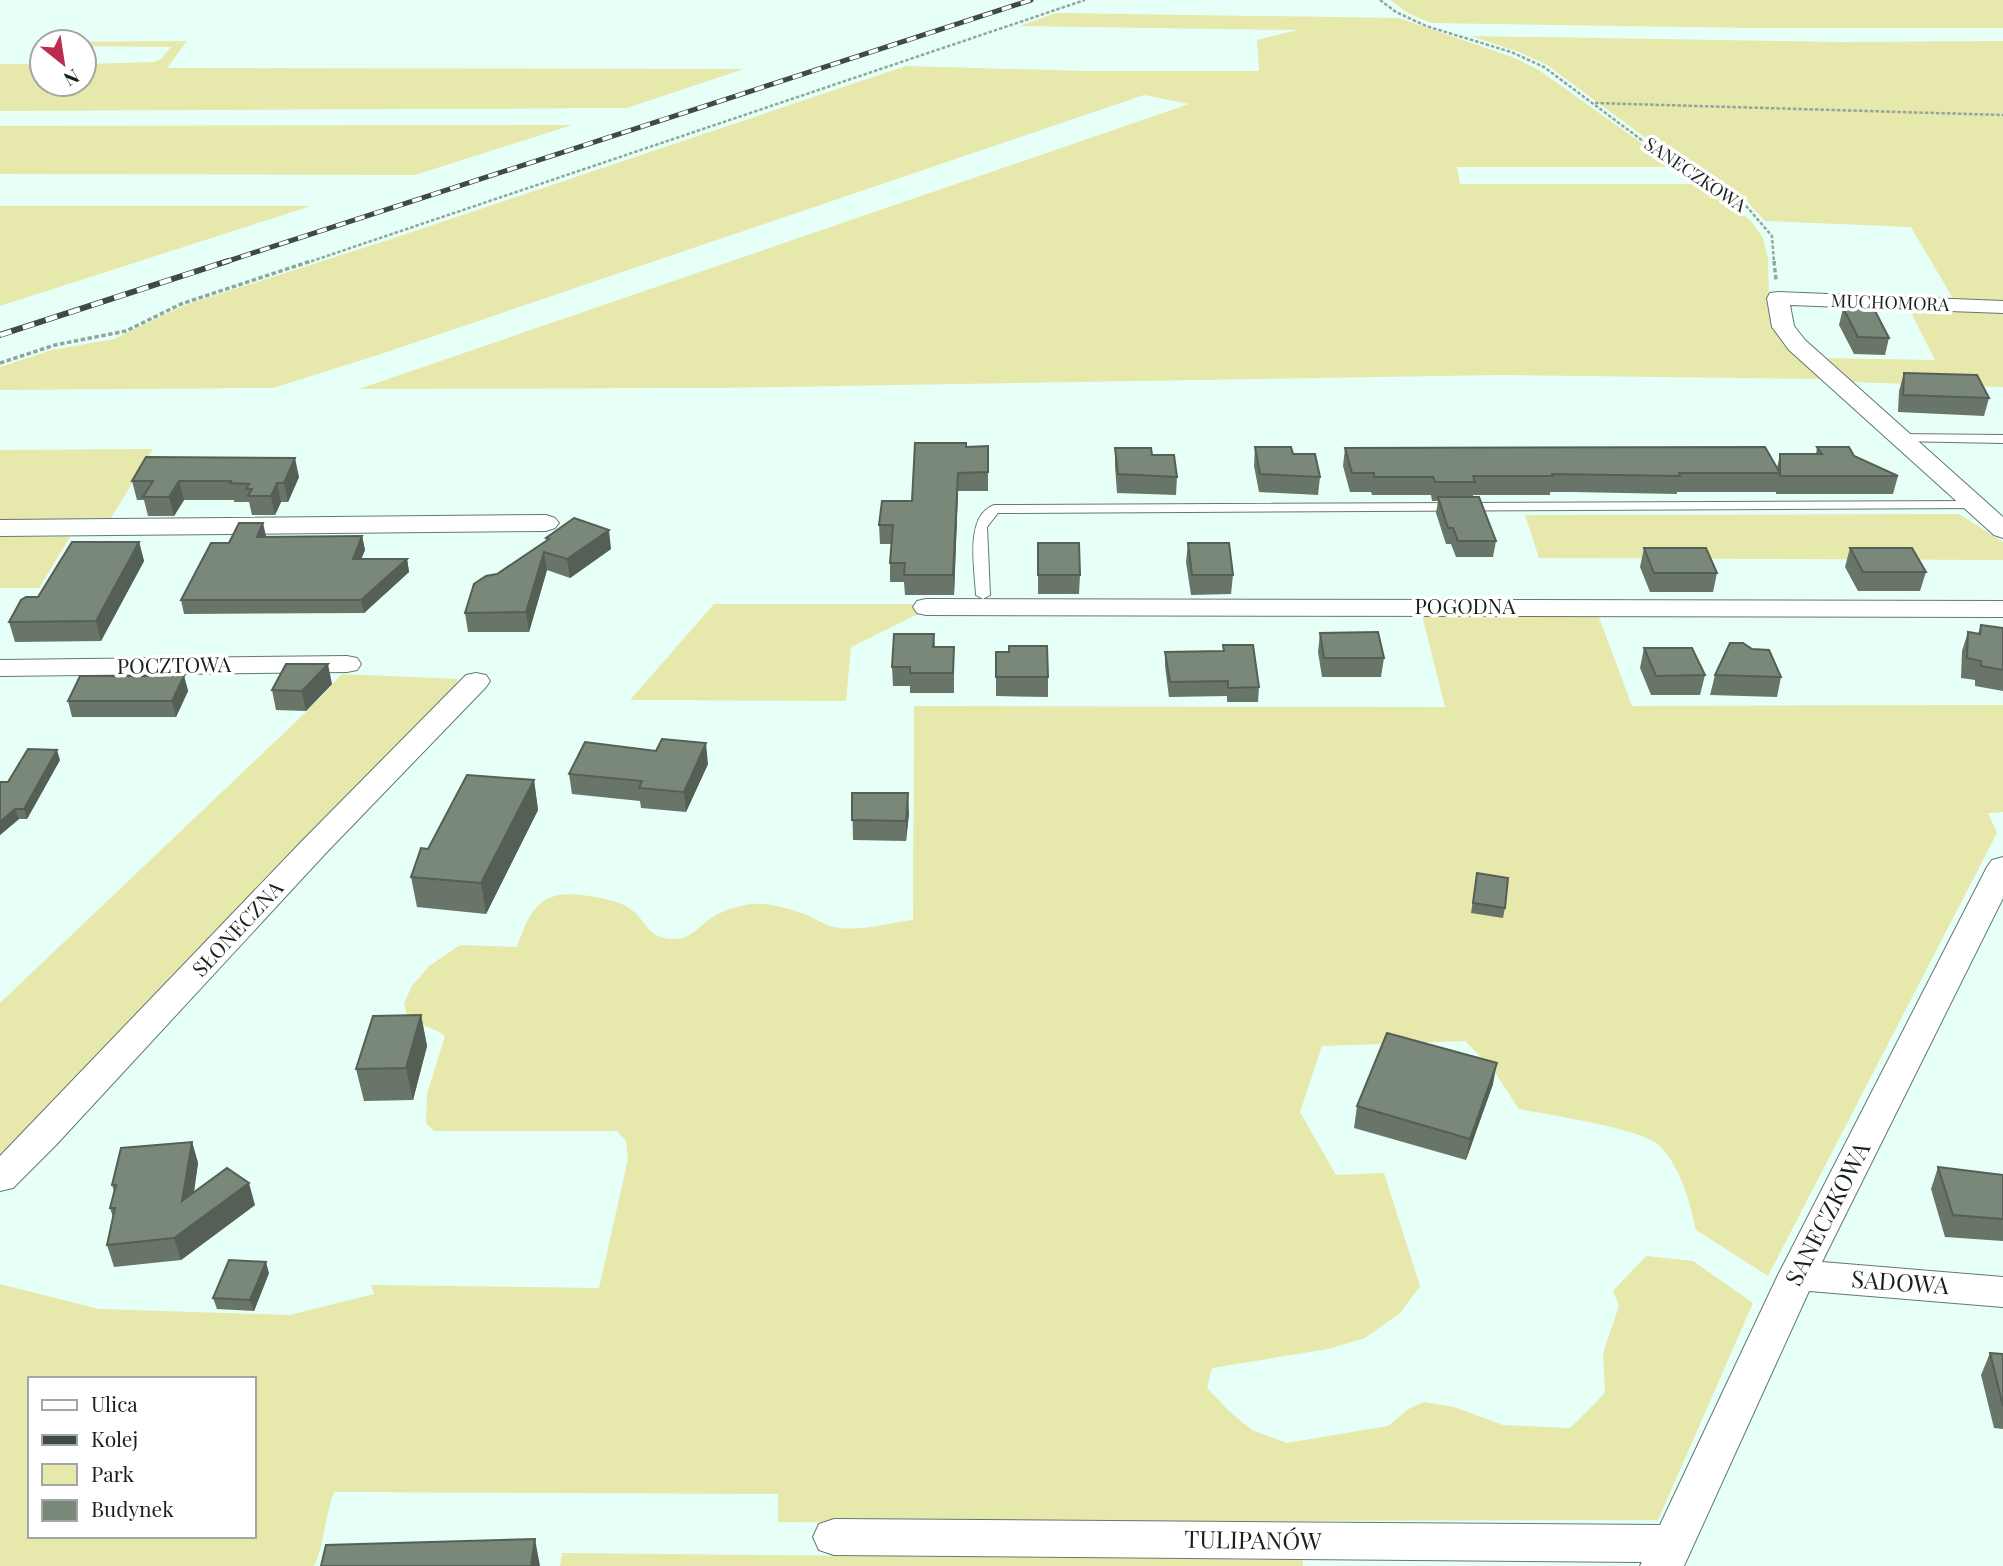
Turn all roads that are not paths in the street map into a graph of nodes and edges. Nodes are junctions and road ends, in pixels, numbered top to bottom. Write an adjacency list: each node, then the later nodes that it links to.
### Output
1 (2003, 307): 2 (street, MUCHOMORA)
2 (1899, 438): 3 (lane); 4 (street)
3 (2003, 439)
4 (1972, 505): 7 (street); 8 (lane)
5 (546, 523): 6 (street)
6 (0, 528)
7 (2003, 530)
8 (983, 595)
9 (926, 607): 10 (street, POGODNA)
10 (2003, 609)
11 (347, 664): 12 (street, POCZTOWA)
12 (0, 668)
13 (476, 681): 15 (street, SŁONECZNA)
14 (2003, 867): 16 (street, SANECZKOWA)
15 (0, 1178)
16 (1797, 1275): 17 (street, SADOWA); 19 (street, SANECZKOWA)
17 (2003, 1292)
18 (834, 1537): 19 (street, TULIPANÓW)
19 (1667, 1555)

